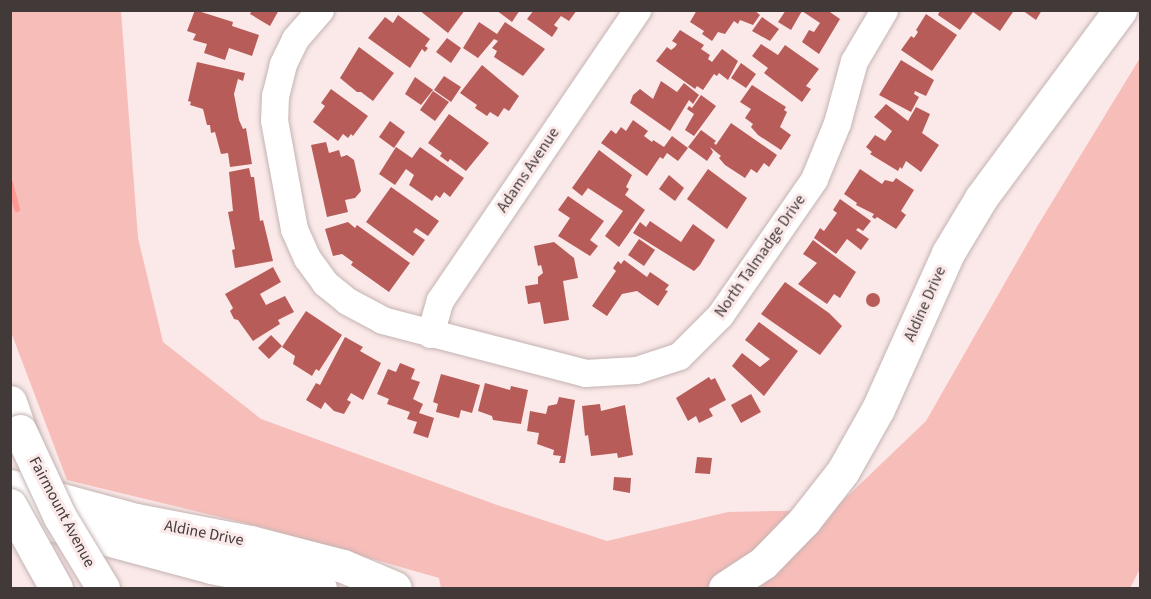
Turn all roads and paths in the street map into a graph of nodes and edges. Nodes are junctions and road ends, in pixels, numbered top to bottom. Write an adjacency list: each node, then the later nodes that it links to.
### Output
1 (321, 10): 5 (street, North Talmadge Drive)
2 (637, 10): 5 (street, Adams Avenue)
3 (884, 10): 5 (street, North Talmadge Drive)
4 (1120, 10): 16 (main road, Aldine Drive)
5 (430, 334)
6 (15, 416): 13 (main road, Fairmount Avenue, bridge)
7 (10, 486): 10 (main road, Aldine Drive)
8 (10, 505): 12 (main road, bridge)
9 (10, 513): 11 (main road, Aldine Drive)
10 (234, 539): 11 (main road); 15 (main road, Aldine Drive)
11 (240, 580): 14 (main road, Aldine Drive)
12 (56, 588)
13 (103, 588)
14 (321, 588)
15 (395, 588)
16 (726, 588)

